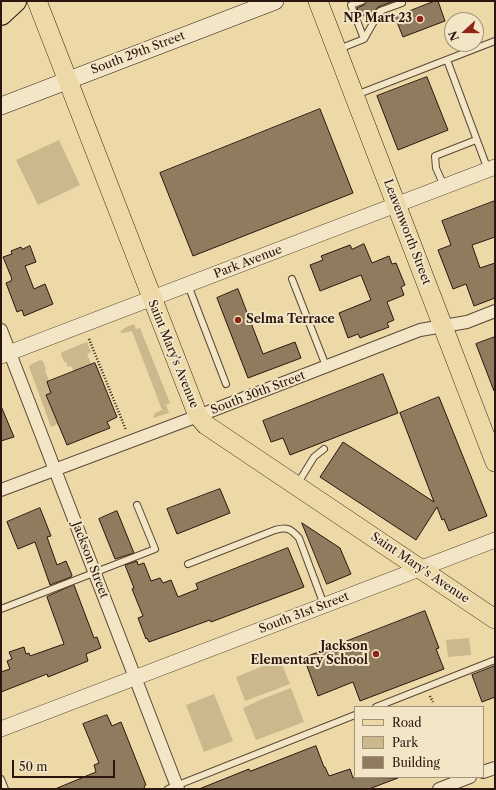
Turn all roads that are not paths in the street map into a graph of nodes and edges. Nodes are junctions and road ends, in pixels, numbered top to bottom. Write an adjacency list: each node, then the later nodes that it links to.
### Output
1 (15, 1): 7 (highway); 8 (highway)
2 (37, 1): 13 (main road, Saint Mary's Avenue)
3 (275, 1): 13 (main road, South 29th Street)
4 (318, 1): 11 (main road, Leavenworth Street)
5 (362, 1): 9 (lane)
6 (401, 1): 9 (lane)
7 (1, 6)
8 (1, 14)
9 (364, 39): 11 (lane)
10 (495, 41): 12 (lane)
11 (337, 50): 14 (main road, Leavenworth Street)
12 (447, 60): 14 (lane); 16 (lane)
13 (67, 80): 15 (main road, South 29th Street); 22 (main road, Saint Mary's Avenue)
14 (355, 96): 19 (main road, Leavenworth Street)
15 (1, 106)
16 (476, 140): 17 (lane); 18 (lane)
17 (491, 169): 18 (street, Park Avenue)
18 (444, 187): 19 (street, Park Avenue)
19 (396, 206): 21 (street, Park Avenue); 24 (main road, Leavenworth Street)
20 (292, 279): 27 (lane)
21 (188, 285): 22 (street, Park Avenue); 28 (lane)
22 (151, 299): 26 (street, Park Avenue); 29 (main road, Saint Mary's Avenue)
23 (495, 311): 24 (street, South 30th Street)
24 (443, 326): 27 (street, South 30th Street); 31 (main road, Leavenworth Street)
25 (1, 330): 26 (street, Jackson Street)
26 (5, 354): 32 (street, Jackson Street)
27 (326, 366): 29 (street, South 30th Street)
28 (226, 384)
29 (198, 416): 32 (street, South 30th Street); 33 (main road, Saint Mary's Avenue)
30 (324, 449): 33 (lane)
31 (495, 462)
32 (55, 470): 34 (street, South 30th Street); 39 (street, Jackson Street)
33 (296, 486): 38 (main road, Saint Mary's Avenue)
34 (1, 490)
35 (138, 505): 39 (lane)
36 (495, 540): 38 (street, South 31st Street)
37 (188, 564): 40 (lane)
38 (421, 568): 40 (street, South 31st Street); 42 (main road, Saint Mary's Avenue)
39 (95, 573): 41 (lane); 44 (street, Jackson Street)
40 (324, 605): 44 (street, South 31st Street)
41 (1, 609)
42 (495, 619)
43 (495, 660): 45 (lane)
44 (135, 677): 47 (street, South 31st Street); 52 (street, Jackson Street)
45 (379, 706)
46 (354, 715): 52 (lane)
47 (1, 730)
48 (495, 768): 49 (street)
49 (484, 772)
50 (467, 778): 54 (street)
51 (1, 780): 53 (lane)
52 (175, 788)
53 (5, 789)
54 (439, 789)

